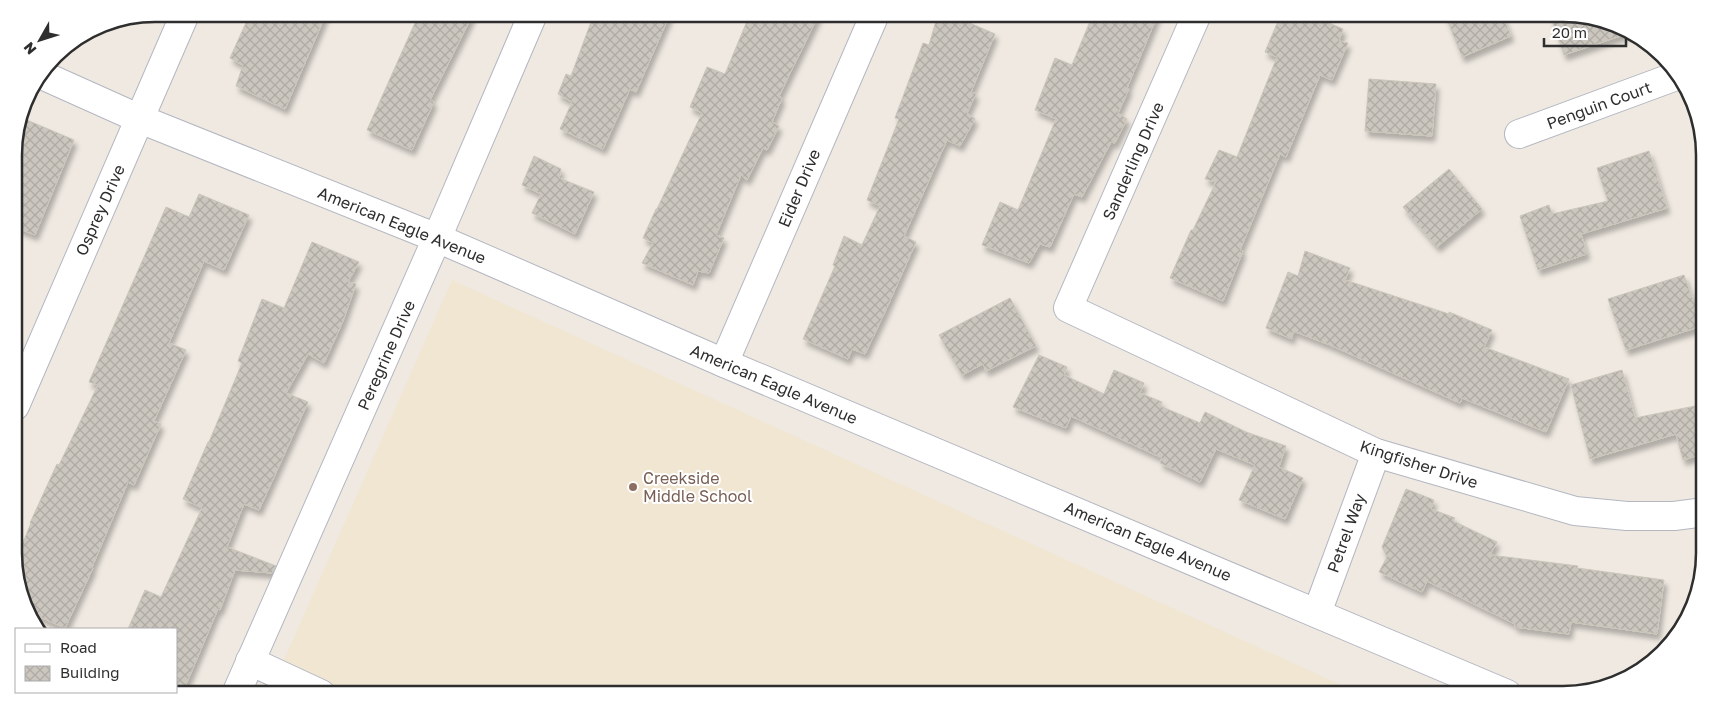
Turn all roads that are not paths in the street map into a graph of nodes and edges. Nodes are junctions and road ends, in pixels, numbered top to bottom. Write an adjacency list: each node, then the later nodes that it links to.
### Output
1 (871, 22): 11 (street, Eider Drive)
2 (1193, 22): 10 (street, Sanderling Drive)
3 (181, 23): 7 (street, Osprey Drive)
4 (529, 23): 9 (street, Peregrine Drive)
5 (48, 78): 7 (street, American Eagle Avenue)
6 (1672, 78): 8 (street, Penguin Court)
7 (140, 119): 9 (street, American Eagle Avenue); 12 (street, Osprey Drive)
8 (1519, 134)
9 (437, 238): 11 (street, American Eagle Avenue); 16 (street, Peregrine Drive)
10 (1068, 308): 13 (street, Kingfisher Drive)
11 (724, 363): 15 (street, American Eagle Avenue)
12 (22, 389)
13 (1376, 453): 14 (street, Kingfisher Drive); 15 (street, Petrel Way)
14 (1696, 513)
15 (1317, 613): 17 (street, American Eagle Avenue)
16 (250, 661): 18 (street, Peregrine Drive); 19 (street)
17 (1486, 685)
18 (239, 686)
19 (304, 686)

